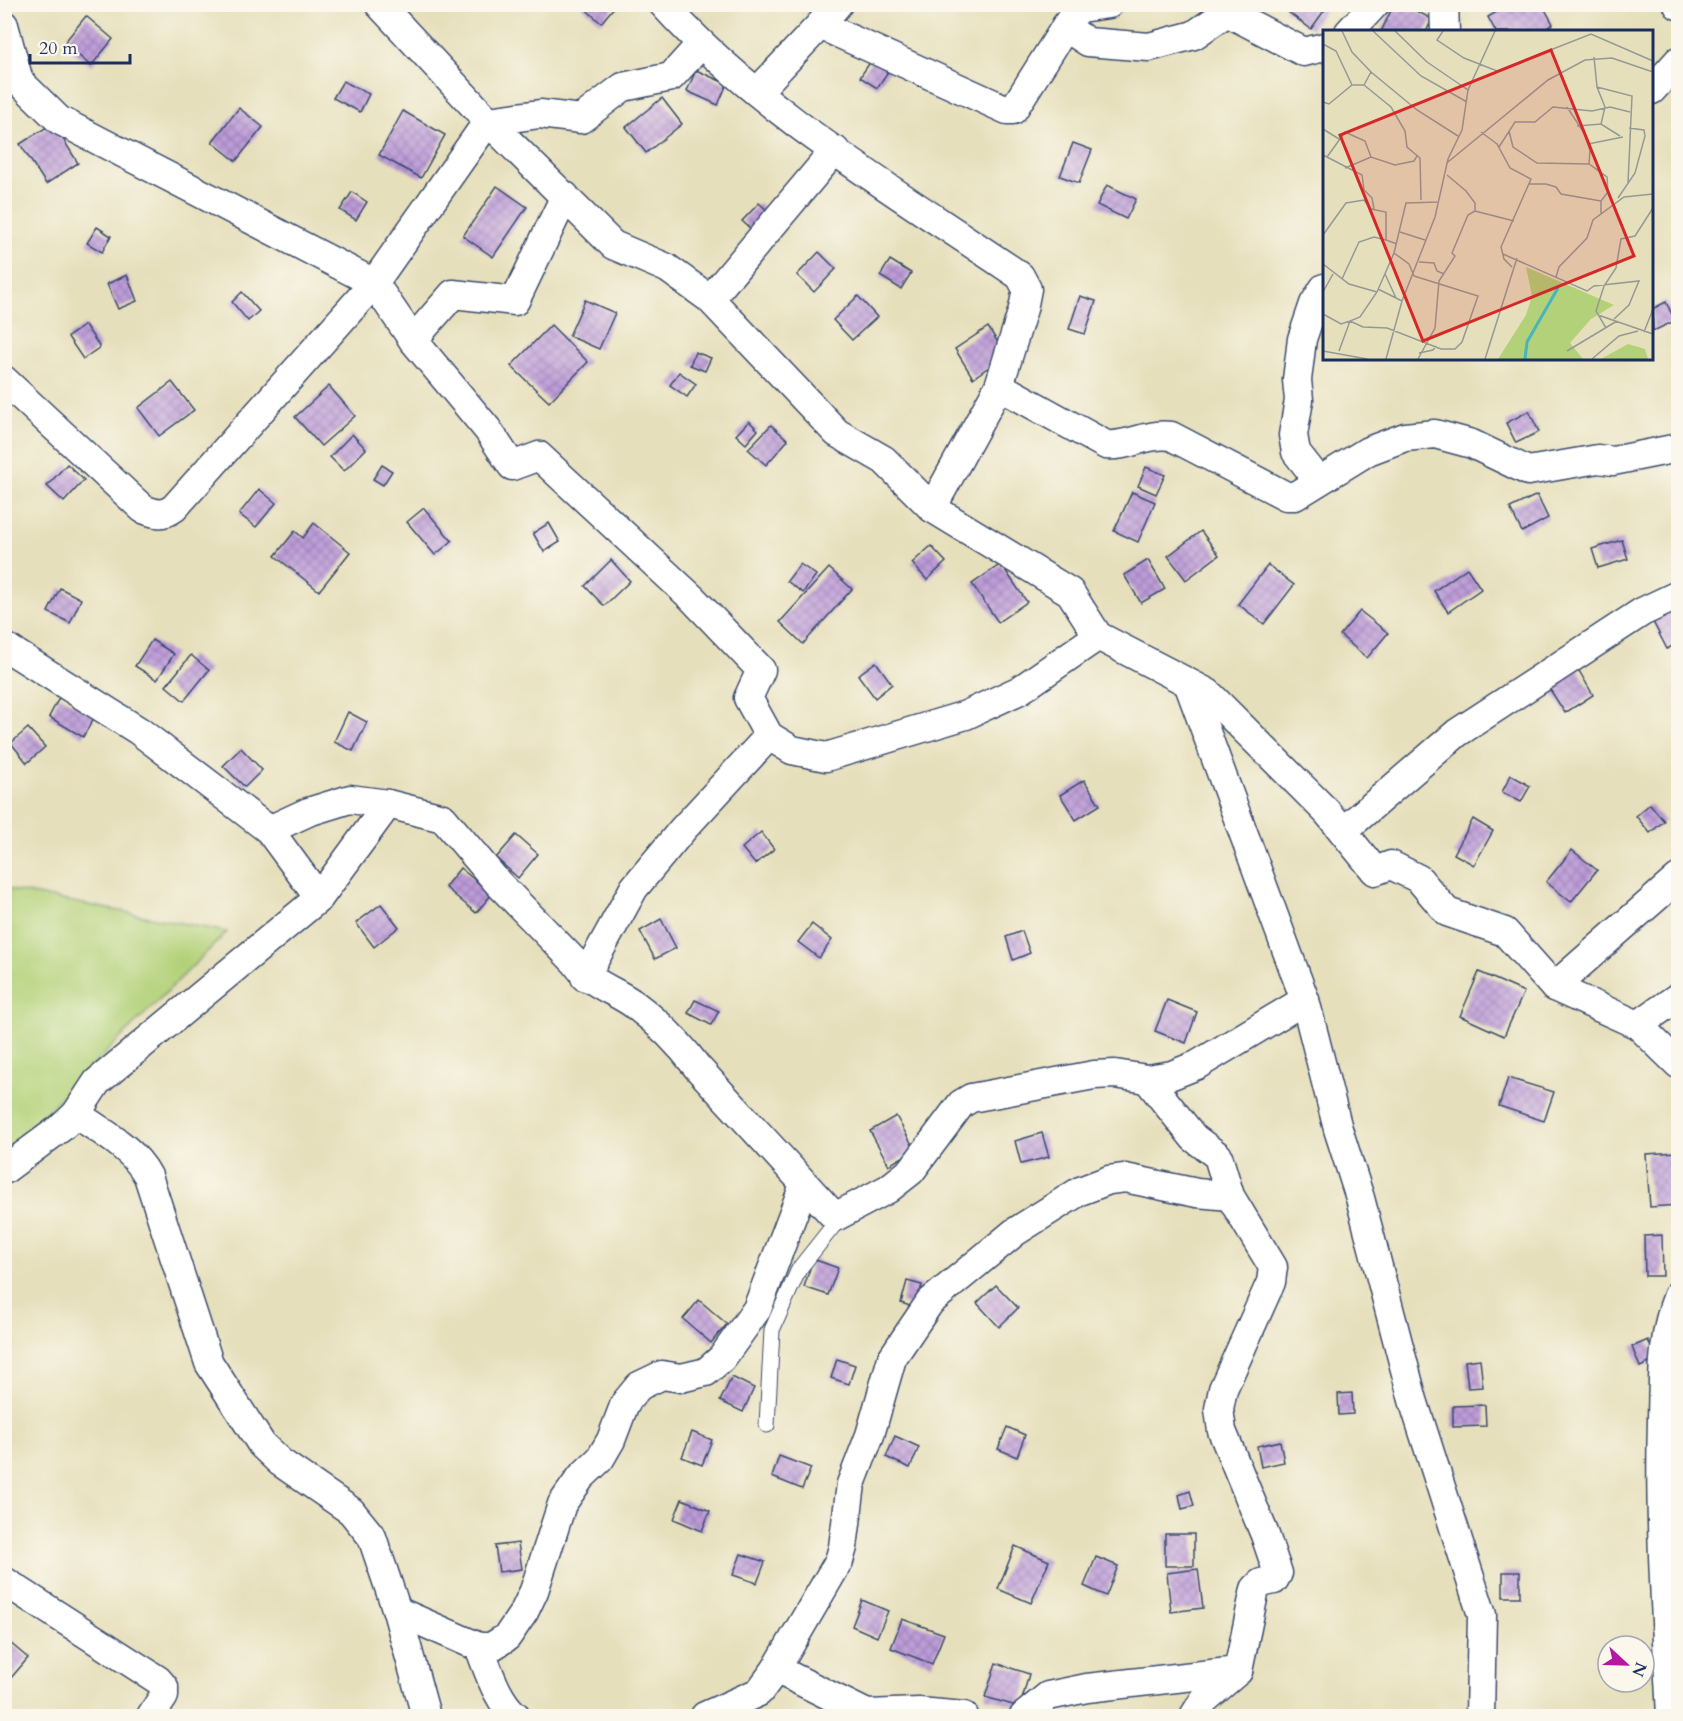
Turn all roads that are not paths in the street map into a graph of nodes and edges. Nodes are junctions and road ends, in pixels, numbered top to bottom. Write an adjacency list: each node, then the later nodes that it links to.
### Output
1 (13, 4): 8 (street)
2 (379, 4): 18 (street)
3 (663, 4): 13 (street)
4 (1109, 4): 10 (street)
5 (1375, 4): 11 (street)
6 (1444, 4): 12 (street)
7 (829, 15): 10 (street); 17 (street)
8 (4, 16)
9 (4, 25): 21 (street)
10 (1065, 27): 14 (street)
11 (1351, 30)
12 (1445, 30)
13 (700, 45): 17 (street); 18 (street)
14 (1323, 47)
15 (1678, 61): 16 (street)
16 (1653, 89)
17 (757, 92): 19 (street)
18 (488, 121): 20 (street); 21 (street)
19 (835, 150): 23 (street); 26 (street)
20 (565, 196): 23 (street); 24 (street)
21 (374, 284): 24 (street); 25 (street)
22 (1323, 290): 28 (street)
23 (710, 299): 29 (street)
24 (413, 340): 34 (street)
25 (4, 380)
26 (999, 386): 28 (street); 29 (street)
27 (1678, 448): 28 (street)
28 (1318, 480)
29 (932, 508): 31 (street)
30 (1678, 595): 37 (street)
31 (1098, 636): 33 (street); 34 (street)
32 (4, 646): 36 (street)
33 (1188, 683): 37 (street); 43 (street)
34 (769, 736): 40 (street)
35 (388, 804): 36 (street); 39 (street); 40 (street)
36 (269, 831): 39 (street)
37 (1343, 831): 41 (street)
38 (1678, 878): 41 (street)
39 (320, 898): 47 (street)
40 (585, 977): 49 (street)
41 (1554, 987): 44 (street)
42 (1678, 998): 44 (street)
43 (1305, 1000): 46 (street); 68 (street)
44 (1638, 1024): 45 (street)
45 (1678, 1064)
46 (1147, 1079): 50 (street); 51 (street)
47 (76, 1114): 48 (street); 55 (street)
48 (4, 1170)
49 (804, 1185): 51 (street); 56 (street)
50 (1230, 1196): 57 (street); 58 (street)
51 (841, 1216): 53 (lane)
52 (1678, 1295): 69 (street)
53 (767, 1425)
54 (4, 1581): 61 (street)
55 (397, 1611): 56 (street); 62 (street)
56 (478, 1647): 63 (street)
57 (776, 1669): 60 (street); 64 (street)
58 (1238, 1671): 59 (street); 67 (street)
59 (1071, 1704): 66 (street)
60 (918, 1714): 65 (street)
61 (151, 1716)
62 (426, 1716)
63 (516, 1716)
64 (705, 1716)
65 (964, 1716)
66 (1024, 1716)
67 (1194, 1716)
68 (1480, 1716)
69 (1671, 1716)

